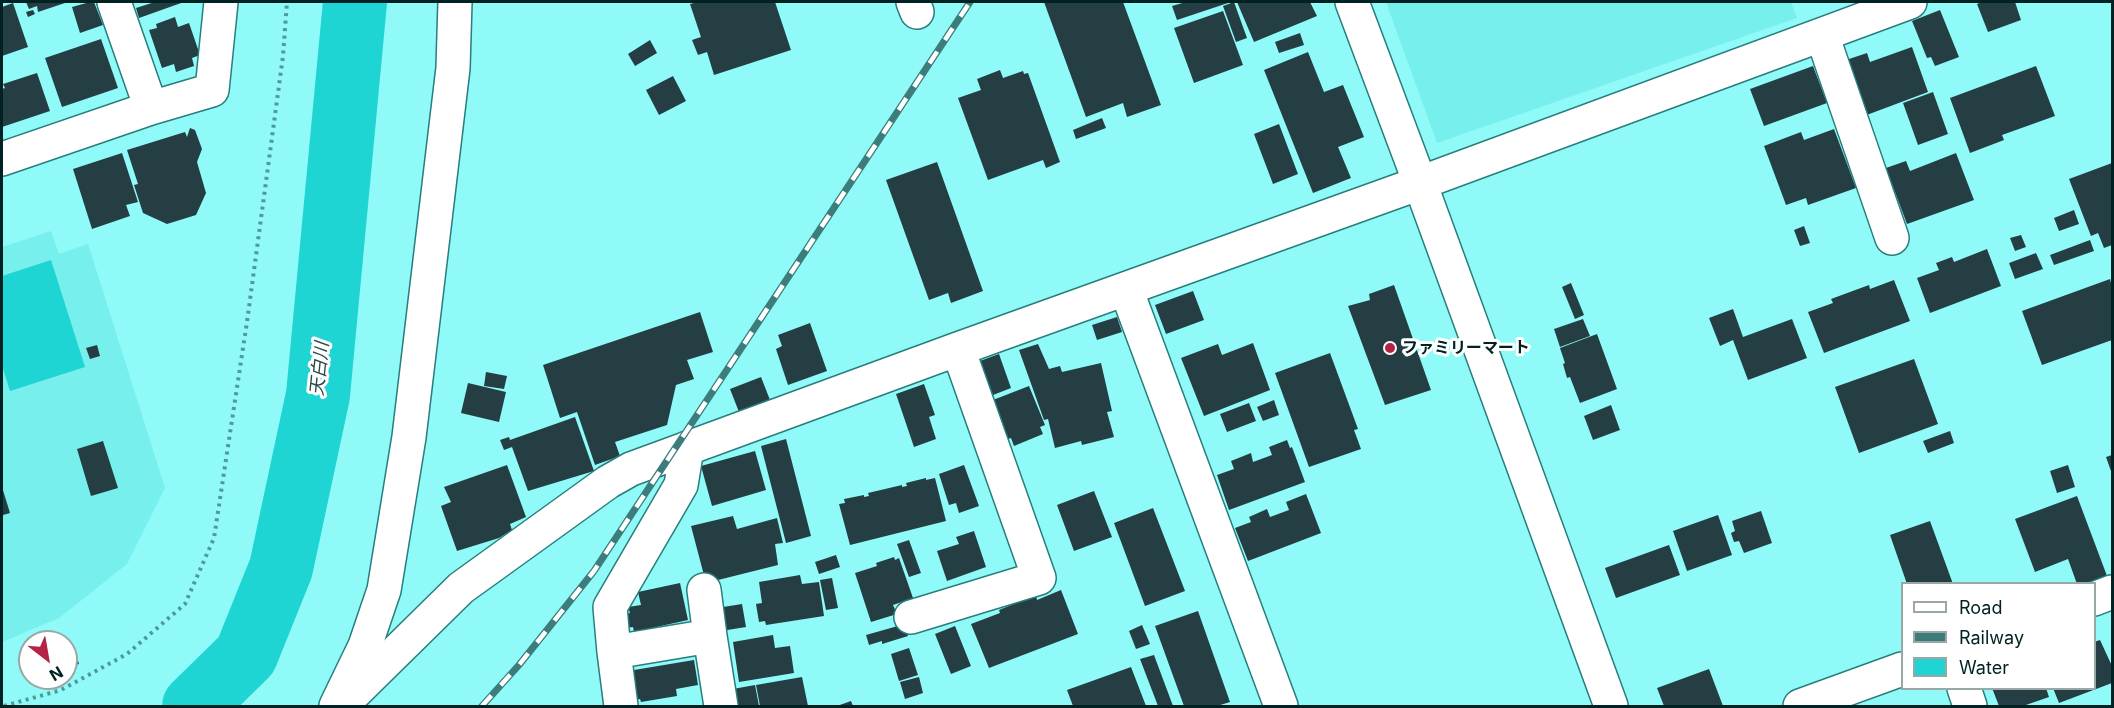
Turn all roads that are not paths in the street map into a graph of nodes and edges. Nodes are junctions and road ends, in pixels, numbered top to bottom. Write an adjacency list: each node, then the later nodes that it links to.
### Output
1 (114, 2): 7 (street)
2 (221, 2): 7 (street)
3 (456, 2): 22 (street)
4 (1352, 2): 9 (street)
5 (1910, 2): 6 (street)
6 (1822, 35): 9 (street); 10 (street)
7 (151, 108): 8 (street)
8 (2, 159)
9 (1420, 183): 11 (street); 27 (street)
10 (1892, 238)
11 (1126, 290): 12 (street); 26 (street)
12 (958, 349): 13 (street); 17 (street)
13 (687, 448): 19 (street); 23 (street)
14 (704, 590): 18 (street)
15 (2112, 592): 16 (street)
16 (2096, 598)
17 (911, 617)
18 (710, 636): 19 (street); 25 (street)
19 (614, 652): 24 (street)
20 (1901, 669): 28 (street)
21 (1965, 690): 29 (street)
22 (336, 706)
23 (340, 706)
24 (621, 706)
25 (721, 706)
26 (1281, 706)
27 (1611, 706)
28 (1800, 706)
29 (1970, 706)

